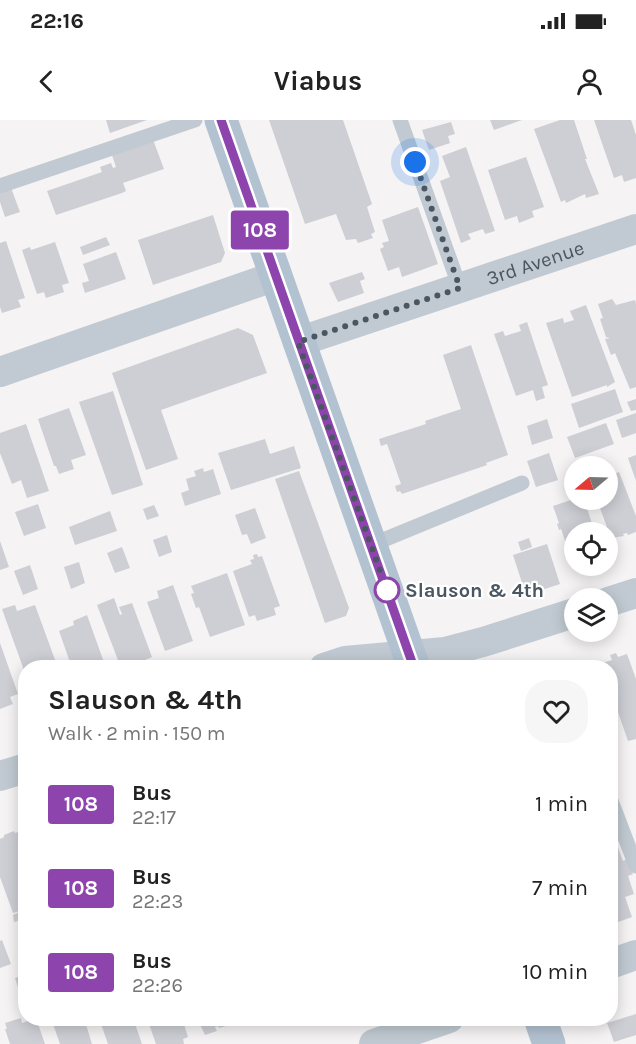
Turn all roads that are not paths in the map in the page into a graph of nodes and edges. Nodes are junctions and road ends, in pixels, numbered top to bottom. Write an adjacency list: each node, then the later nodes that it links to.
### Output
1 (195, 120): 4 (lane)
2 (221, 120): 6 (main road)
3 (400, 120): 7 (lane)
4 (0, 186)
5 (636, 229): 7 (street, 3rd Avenue)
6 (276, 276): 8 (main road); 9 (street)
7 (460, 288): 8 (street, 3rd Avenue)
8 (298, 342): 11 (main road)
9 (0, 372)
10 (522, 483): 11 (lane)
11 (371, 545): 15 (main road)
12 (636, 592): 13 (street)
13 (618, 598)
14 (564, 616): 16 (street)
15 (412, 660)
16 (416, 660)
17 (18, 770): 18 (street)
18 (0, 776)
19 (618, 819): 20 (lane)
20 (636, 866)
21 (636, 955): 22 (street)
22 (618, 961)
23 (426, 1026): 25 (street)
24 (543, 1026): 26 (main road)
25 (374, 1044)
26 (549, 1044)

